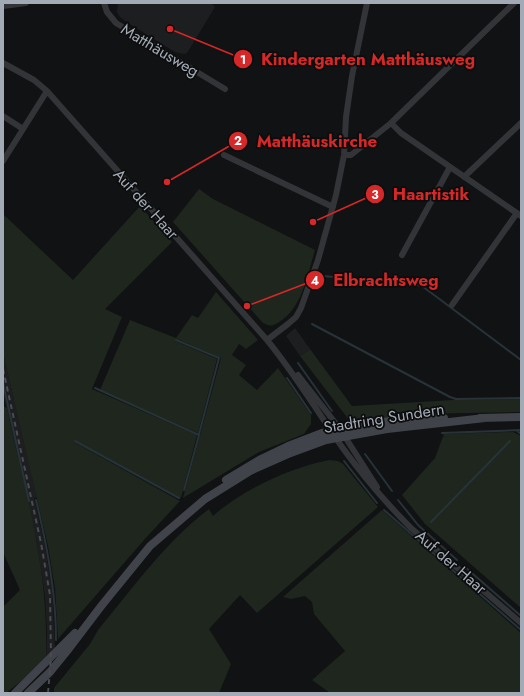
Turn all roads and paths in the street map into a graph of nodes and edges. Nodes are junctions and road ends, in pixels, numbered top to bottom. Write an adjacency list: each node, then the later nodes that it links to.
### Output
1 (26, 3): 5 (street)
2 (104, 3): 7 (street, Matthäusweg)
3 (367, 3): 14 (street)
4 (514, 3): 10 (street)
5 (3, 6)
6 (3, 63): 8 (street, Auf der Haar)
7 (225, 89)
8 (47, 91): 12 (street); 22 (street, Auf der Haar)
9 (3, 116): 12 (street)
10 (391, 123): 14 (street); 16 (street)
11 (521, 123): 17 (street)
12 (23, 129): 15 (street)
13 (224, 155): 18 (street)
14 (344, 155): 18 (street)
15 (3, 161)
16 (450, 167): 17 (street); 20 (street)
17 (464, 177): 19 (street)
18 (333, 207): 22 (street)
19 (519, 215): 21 (street)
20 (402, 255)
21 (452, 305)
22 (267, 340): 23 (street, Auf der Haar)
23 (280, 356): 26 (street, Auf der Haar); 27 (street, Auf der Haar)
24 (521, 417): 25 (main road, Stadtring Sundern)
25 (485, 418): 26 (main road, Stadtring Sundern); 28 (main road, Stadtring Sundern)
26 (340, 429): 27 (main road, Stadtring Sundern); 28 (street, Auf der Haar)
27 (331, 430): 29 (street, Auf der Haar); 31 (main road, Stadtring Sundern)
28 (345, 437): 29 (main road, Stadtring Sundern); 30 (street, Auf der Haar)
29 (336, 438): 30 (street, Auf der Haar); 31 (main road, Stadtring Sundern)
30 (384, 497): 33 (street, Auf der Haar)
31 (186, 514): 32 (main road, Stadtring Sundern)
32 (102, 605): 34 (main road, Stadtring Sundern); 35 (main road, Stadtring Sundern)
33 (521, 623)
34 (15, 693)
35 (28, 693)

